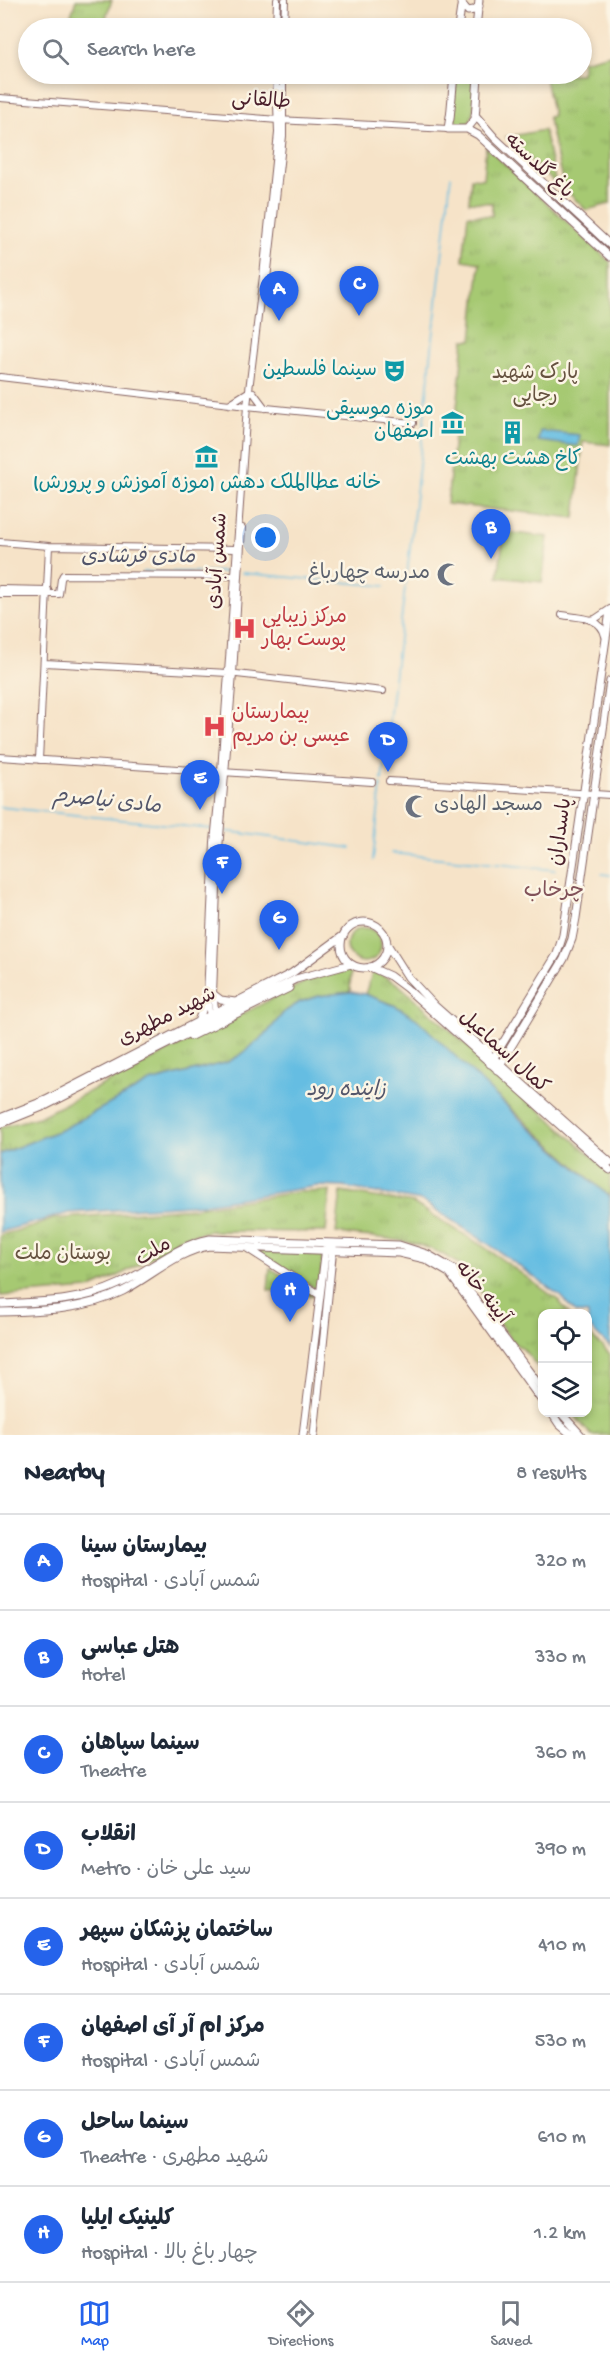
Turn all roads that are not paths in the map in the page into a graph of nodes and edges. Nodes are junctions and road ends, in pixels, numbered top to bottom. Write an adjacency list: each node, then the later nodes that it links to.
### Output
1 (277, 0): 5 (main road)
2 (285, 0): 6 (main road)
3 (462, 2): 4 (main road); 7 (main road)
4 (479, 3): 8 (main road)
5 (276, 18)
6 (284, 18)
7 (460, 18)
8 (477, 18)
9 (277, 84): 16 (main road, شمس آبادی)
10 (283, 84): 16 (main road, شمس آبادی)
11 (453, 84): 15 (main road)
12 (476, 84): 14 (main road)
13 (0, 98): 16 (main road, طالقانی)
14 (475, 115): 20 (main road); 22 (main road, باغ گلدسته)
15 (450, 116): 18 (main road); 19 (main road)
16 (281, 120): 17 (main road, طالقانی); 21 (main road, شمس آبادی); 29 (main road, شمس آبادی)
17 (305, 122): 18 (main road, طالقانی); 21 (main road)
18 (448, 129): 19 (main road)
19 (456, 129): 20 (main road)
20 (467, 129): 23 (main road, باغ گلدسته)
21 (284, 136): 29 (main road, شمس آبادی)
22 (512, 153): 23 (main road); 24 (main road, باغ گلدسته)
23 (506, 159): 25 (main road, باغ گلدسته)
24 (594, 230): 25 (main road); 26 (main road, باغ گلدسته)
25 (589, 237): 27 (main road, باغ گلدسته)
26 (610, 245)
27 (610, 257)
28 (0, 377): 30 (main road)
29 (251, 392): 30 (main road); 31 (main road, شمس آبادی); 32 (main road)
30 (229, 404): 31 (main road)
31 (249, 406): 32 (main road); 36 (main road, شمس آبادی); 47 (main road, شمس آبادی)
32 (266, 408): 33 (main road)
33 (413, 423)
34 (0, 542): 35 (main road)
35 (49, 546): 36 (main road); 39 (main road)
36 (236, 549): 37 (main road, شمس آبادی)
37 (234, 576): 39 (main road); 47 (main road, شمس آبادی)
38 (0, 590): 39 (main road)
39 (48, 593): 40 (main road); 46 (main road)
40 (0, 594)
41 (610, 610): 43 (main road); 44 (main road)
42 (562, 615): 43 (main road)
43 (590, 620): 45 (main road)
44 (609, 622): 45 (main road, پاسداران)
45 (608, 638): 55 (main road, پاسداران)
46 (45, 663): 47 (main road); 51 (main road)
47 (231, 674): 49 (main road); 53 (main road, شمس آبادی)
48 (610, 681): 54 (main road, پاسداران)
49 (383, 691)
50 (0, 757): 51 (main road)
51 (39, 760): 52 (main road)
52 (204, 770): 53 (main road); 58 (main road)
53 (224, 771): 57 (main road); 58 (main road, شمس آبادی); 62 (main road, شمس آبادی)
54 (597, 779): 55 (main road); 60 (main road, پاسداران)
55 (586, 780): 59 (main road, پاسداران)
56 (389, 781): 59 (main road)
57 (372, 782)
58 (220, 785): 62 (main road, شمس آبادی)
59 (584, 793): 60 (main road); 72 (main road, پاسداران)
60 (595, 793): 61 (main road); 73 (main road, پاسداران)
61 (610, 795)
62 (214, 904): 68 (main road, شمس آبادی)
63 (344, 935): 64 (main road); 65 (main road); 69 (main road, شهید مطهری)
64 (387, 944): 66 (main road); 75 (main road, کمال اسماعیل)
65 (351, 964): 66 (main road); 67 (main road, شهید مطهری)
66 (370, 967): 77 (main road, کمال اسماعیل)
67 (309, 975): 70 (main road, شهید مطهری); 74 (main road)
68 (210, 995): 69 (main road); 70 (main road, شمس آبادی); 71 (main road)
69 (238, 1002): 70 (main road, شهید مطهری)
70 (213, 1017): 71 (main road, شهید مطهری); 74 (main road, شهید مطهری)
71 (198, 1022): 80 (main road, شهید مطهری)
72 (507, 1038): 73 (main road); 75 (main road); 77 (main road, پاسداران)
73 (516, 1039): 76 (main road, پاسداران)
74 (169, 1042): 81 (main road, شهید مطهری)
75 (480, 1047): 77 (main road, کمال اسماعیل)
76 (511, 1049): 78 (main road, پاسداران); 79 (main road)
77 (492, 1062): 78 (main road, کمال اسماعیل)
78 (499, 1067): 79 (main road, کمال اسماعیل)
79 (507, 1074): 82 (main road, کمال اسماعیل)
80 (0, 1118)
81 (0, 1124)
82 (568, 1129): 83 (main road, کمال اسماعیل); 84 (main road, کمال اسماعیل)
83 (610, 1162)
84 (610, 1170)
85 (330, 1242): 87 (main road); 91 (main road, ملت); 93 (main road, آیینه خانه)
86 (246, 1247): 87 (main road, ملت); 90 (main road); 92 (main road, ملت)
87 (329, 1250): 88 (main road, آیینه خانه); 89 (main road); 90 (main road)
88 (343, 1250): 89 (main road); 94 (main road, آیینه خانه)
89 (332, 1259): 96 (main road)
90 (320, 1295): 95 (main road)
91 (0, 1304)
92 (0, 1312)
93 (538, 1382)
94 (538, 1394)
95 (308, 1400): 96 (main road); 97 (main road)
96 (317, 1401): 98 (main road)
97 (306, 1410): 98 (main road); 101 (main road)
98 (315, 1412): 102 (main road)
99 (554, 1417): 103 (main road)
100 (564, 1417): 104 (main road)
101 (303, 1435)
102 (314, 1435)
103 (572, 1435)
104 (581, 1435)

